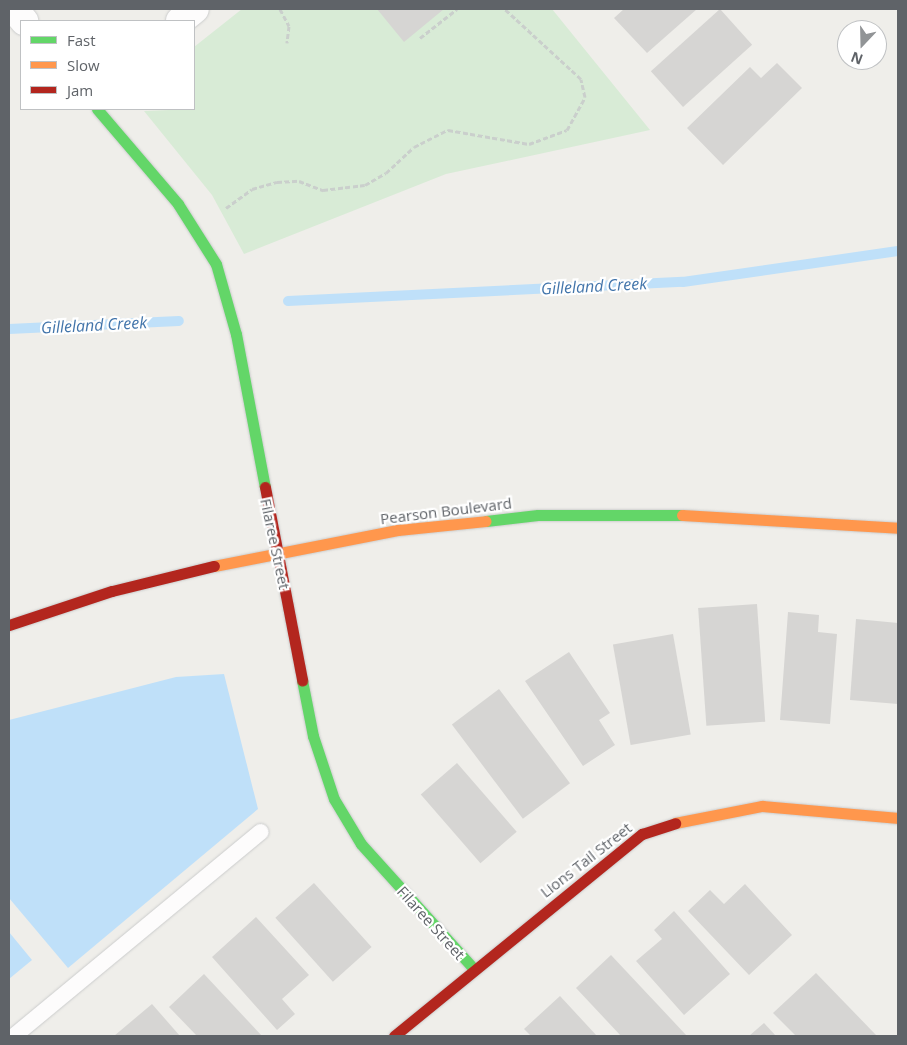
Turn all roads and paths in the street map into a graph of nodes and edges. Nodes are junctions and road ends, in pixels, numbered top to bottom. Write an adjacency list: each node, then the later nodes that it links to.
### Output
1 (14, 9): 6 (street)
2 (195, 9): 7 (street)
3 (280, 9): 9 (path)
4 (457, 9): 8 (path)
5 (505, 9): 11 (path)
6 (23, 20)
7 (181, 20)
8 (420, 38)
9 (287, 43)
10 (98, 110): 13 (street, Filaree Street)
11 (226, 208)
12 (898, 528): 13 (street, Pearson Boulevard)
13 (277, 552): 14 (street, Pearson Boulevard); 17 (street, Filaree Street)
14 (9, 625)
15 (898, 818): 17 (street, Lions Tail Street)
16 (261, 832): 18 (lane)
17 (474, 969): 19 (street, Lions Tail Street)
18 (14, 1036)
19 (394, 1036)

